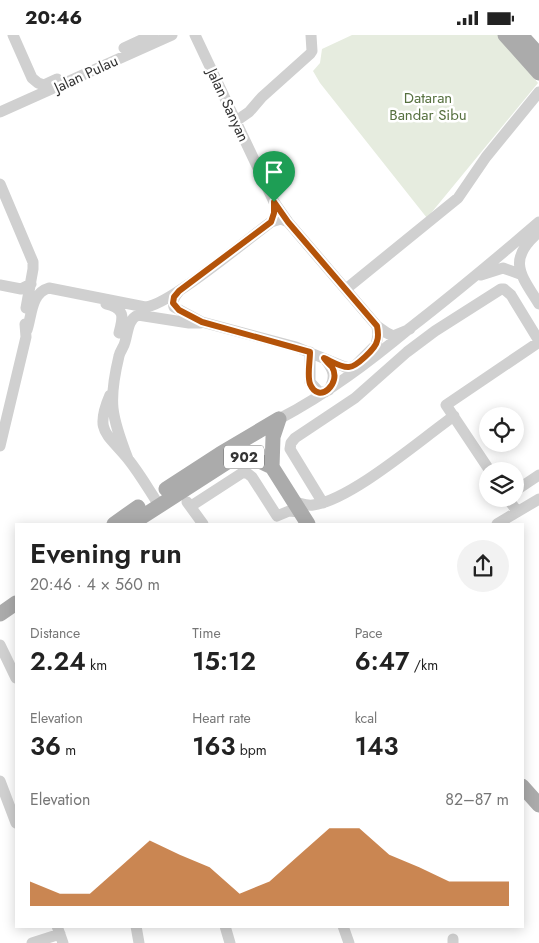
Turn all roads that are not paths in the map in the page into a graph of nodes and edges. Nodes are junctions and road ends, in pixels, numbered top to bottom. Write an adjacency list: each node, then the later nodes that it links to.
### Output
1 (13, 35): 10 (street)
2 (152, 35): 10 (street, Jalan Pulau)
3 (172, 35): 12 (street, Jalan Pulau)
4 (195, 35): 14 (street, Jalan Sanyan)
5 (311, 35): 14 (street)
6 (505, 35): 9 (main road)
7 (521, 35): 8 (main road)
8 (539, 55)
9 (539, 73)
10 (32, 78): 12 (street)
11 (539, 92): 25 (street)
12 (24, 102): 13 (street, Jalan Pulau)
13 (0, 112)
14 (236, 121): 16 (street, Jalan Sanyan)
15 (0, 184): 24 (street)
16 (274, 202): 17 (street); 18 (street, Jalan Sanyan)
17 (271, 222): 18 (street); 26 (street)
18 (288, 222): 25 (street, Jalan Sanyan)
19 (539, 222): 22 (street)
20 (538, 233): 21 (street)
21 (520, 274): 22 (street); 27 (street)
22 (472, 279): 28 (street)
23 (0, 285): 24 (street)
24 (27, 289): 33 (street)
25 (346, 289): 30 (street, Jalan Sanyan)
26 (179, 291): 29 (street); 33 (street)
27 (539, 304)
28 (426, 316): 31 (street); 32 (street)
29 (202, 322): 35 (street); 36 (street)
30 (377, 326): 31 (street); 37 (street)
31 (410, 329): 38 (street)
32 (436, 331): 34 (street); 39 (street)
33 (27, 333): 36 (street); 42 (street)
34 (539, 341): 40 (street)
35 (310, 352): 37 (street); 38 (street)
36 (120, 353): 49 (street)
37 (324, 358): 38 (street)
38 (331, 389): 39 (street); 41 (street)
39 (362, 391): 50 (street)
40 (454, 416): 43 (street); 50 (street)
41 (280, 419): 44 (main road, 902); 49 (main road, 902)
42 (0, 446)
43 (484, 462)
44 (272, 467): 47 (main road, 902); 54 (main road, 902)
45 (539, 475): 46 (street)
46 (524, 485)
47 (179, 493): 49 (main road, 902); 51 (street)
48 (539, 499): 53 (street)
49 (156, 501): 55 (main road, 902); 56 (main road, 902)
50 (323, 503): 54 (street)
51 (190, 506): 54 (street); 57 (street)
52 (514, 507): 53 (street)
53 (517, 511): 58 (street)
54 (301, 512)
55 (116, 523)
56 (132, 523)
57 (202, 523)
58 (499, 523)
59 (15, 592): 60 (main road)
60 (0, 601)
61 (15, 604): 62 (main road)
62 (0, 614)
63 (1, 650): 64 (street)
64 (15, 676)
65 (0, 781): 68 (street)
66 (524, 789): 67 (main road)
67 (534, 804)
68 (15, 820)
69 (136, 928): 74 (street)
70 (226, 928): 75 (street)
71 (344, 928): 76 (street)
72 (60, 934): 73 (street)
73 (32, 943)
74 (139, 943)
75 (230, 943)
76 (349, 943)

